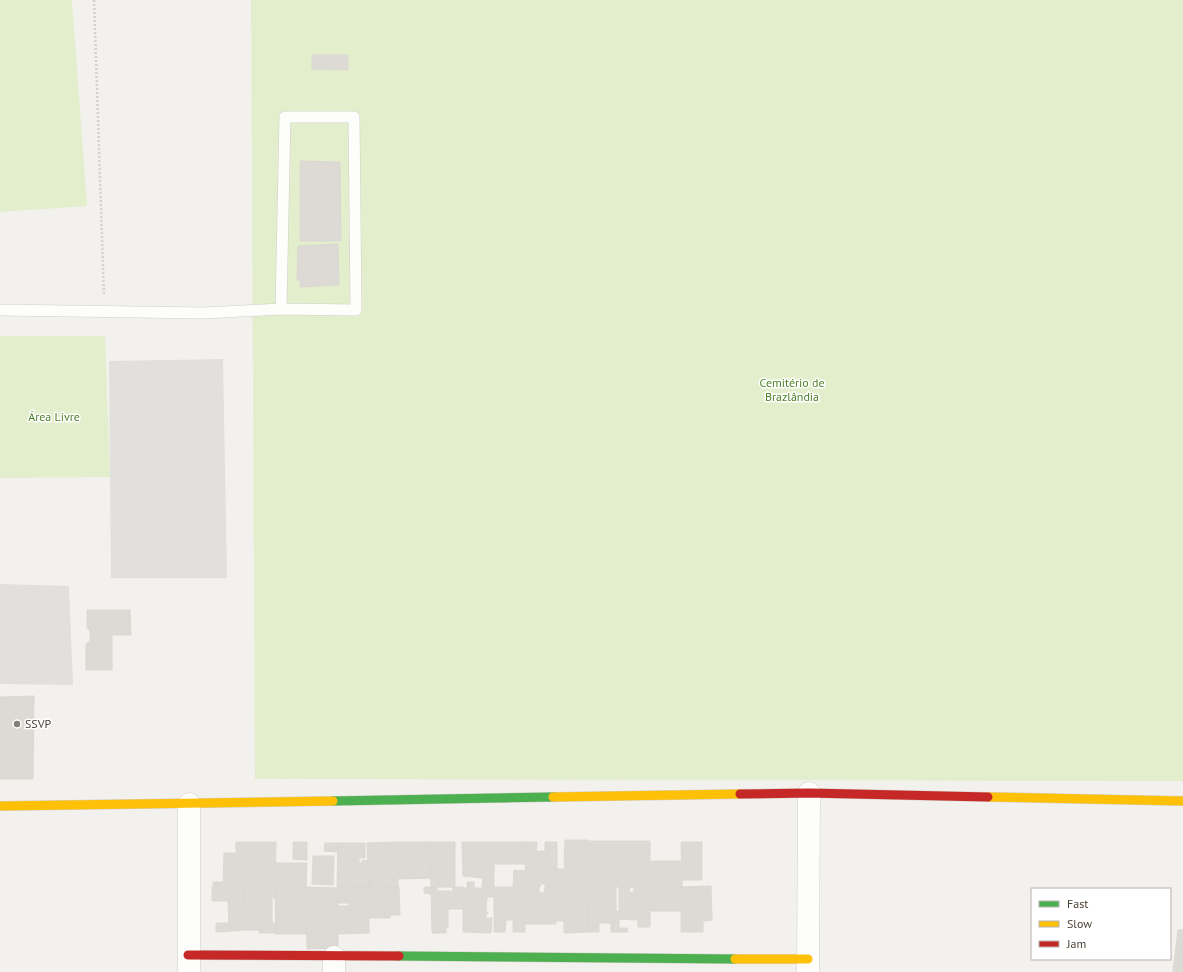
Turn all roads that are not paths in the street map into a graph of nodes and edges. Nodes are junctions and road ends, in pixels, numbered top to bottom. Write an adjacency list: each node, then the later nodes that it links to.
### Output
1 (282, 309): 1 (lane); 2 (lane)
2 (0, 310)
3 (810, 793): 4 (street); 5 (street); 9 (street)
4 (1183, 801)
5 (189, 804): 6 (street); 7 (street)
6 (0, 806)
7 (188, 963): 8 (street)
8 (334, 964): 9 (street)
9 (808, 965)

